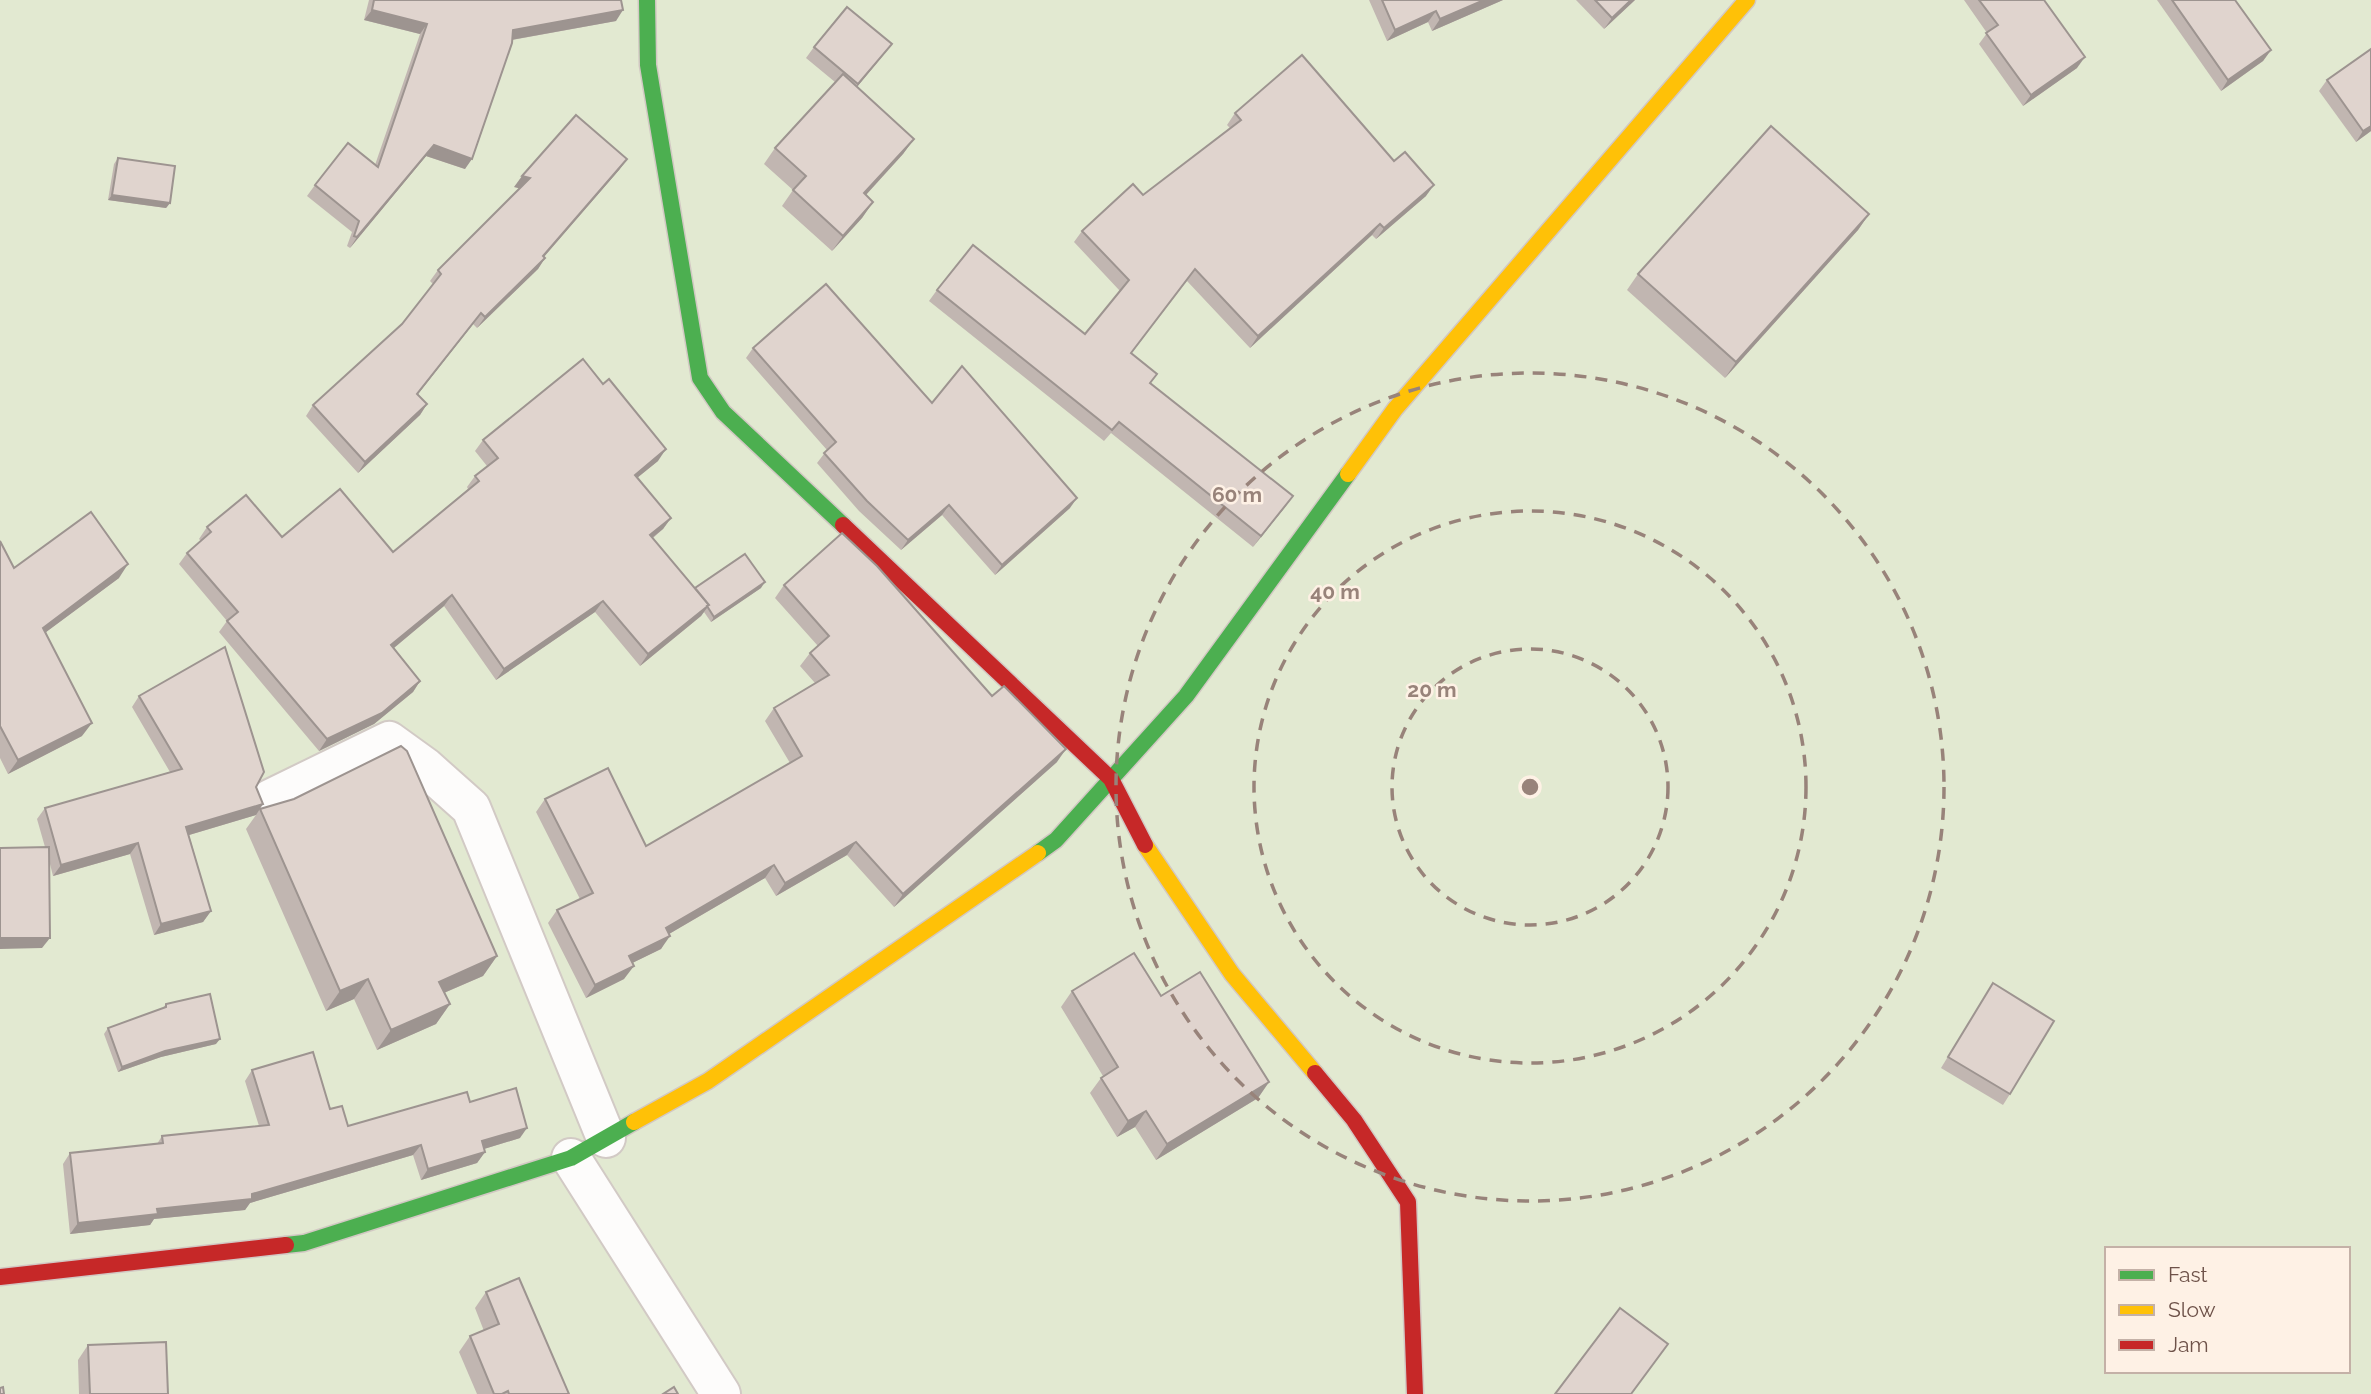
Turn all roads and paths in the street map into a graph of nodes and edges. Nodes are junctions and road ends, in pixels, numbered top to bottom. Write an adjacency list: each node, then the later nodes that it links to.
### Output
1 (647, 0): 3 (street)
2 (1747, 0): 3 (street)
3 (1111, 779): 5 (street); 9 (street)
4 (270, 799): 5 (street)
5 (606, 1138): 6 (street)
6 (571, 1158): 7 (street); 8 (street)
7 (0, 1277)
8 (721, 1394)
9 (1415, 1394)

